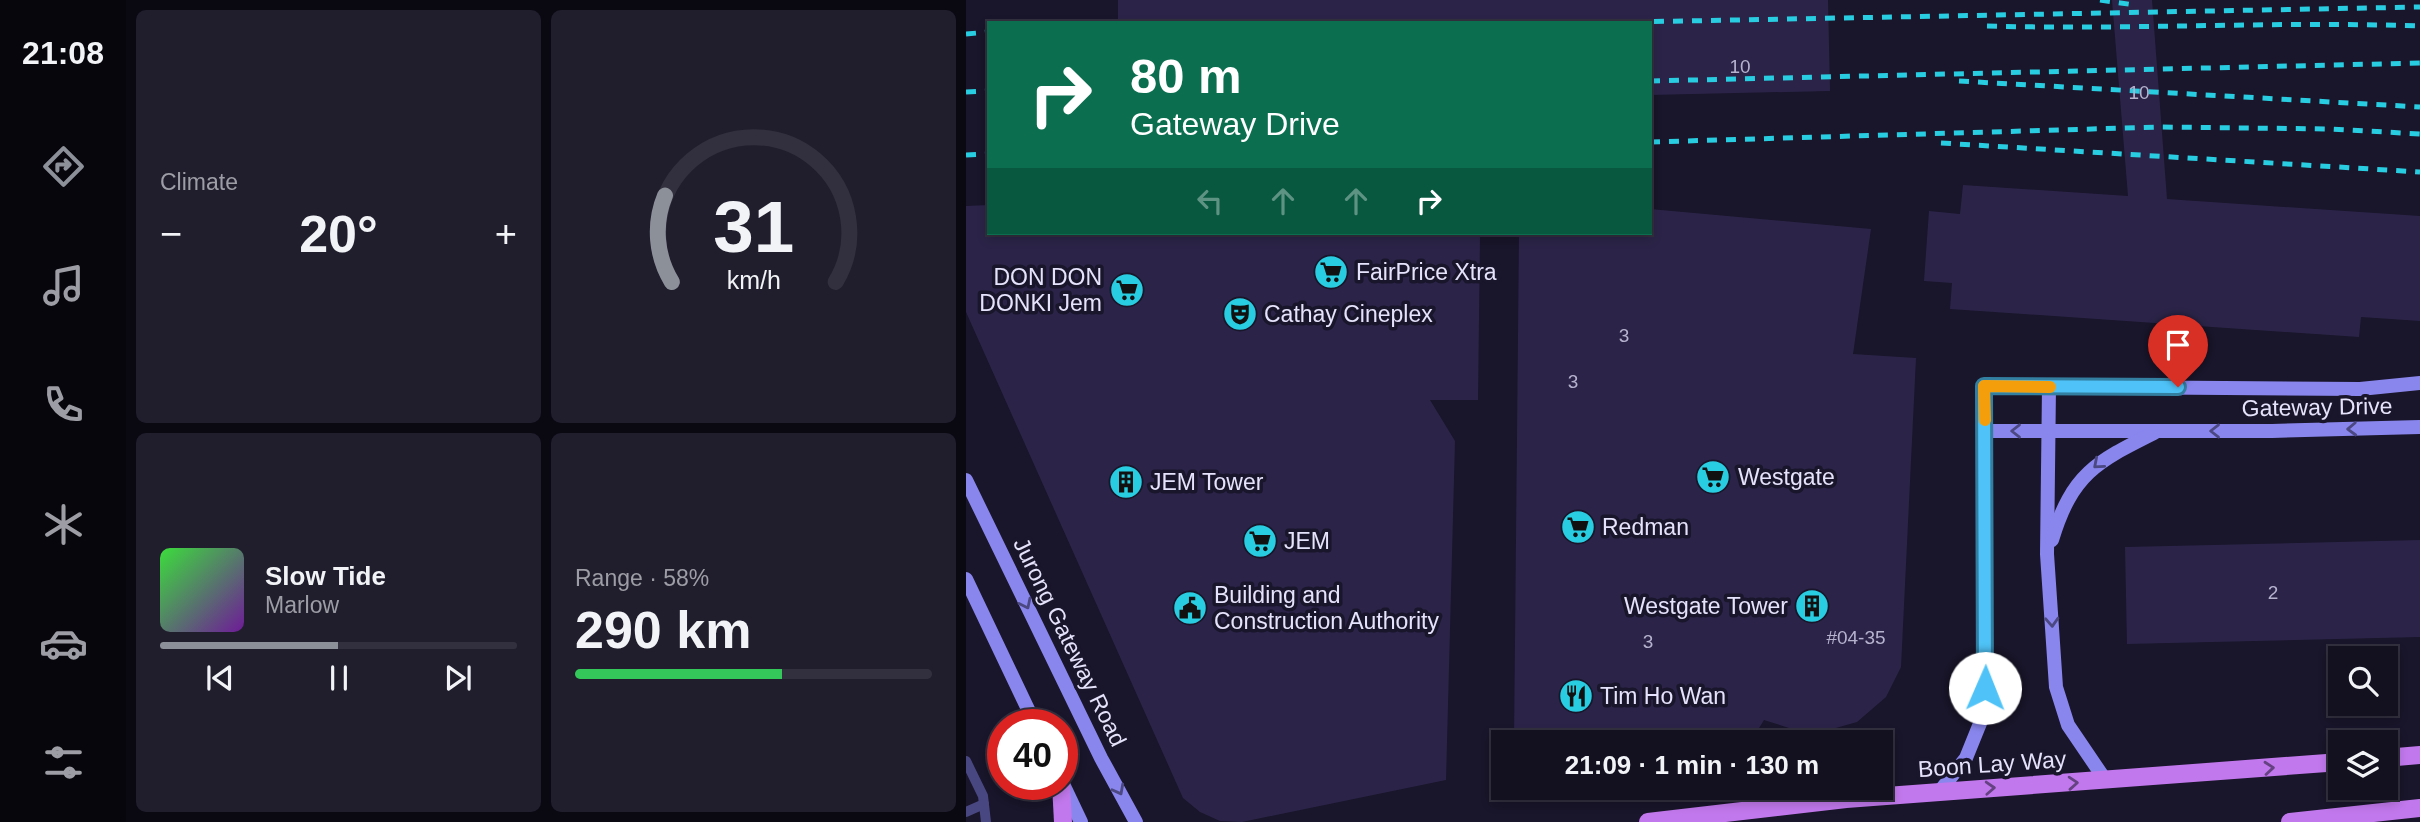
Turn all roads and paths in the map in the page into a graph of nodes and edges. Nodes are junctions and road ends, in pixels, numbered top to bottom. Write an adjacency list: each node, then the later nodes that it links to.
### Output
1 (2420, 383): 2 (street, Gateway Drive)
2 (2049, 387): 4 (street, Gateway Drive); 5 (street)
3 (2420, 427): 6 (street, Gateway Drive, one-way to 6)
4 (1985, 430): 5 (street, Gateway Drive, one-way to 4); 16 (street, Gateway Drive)
5 (2046, 430): 6 (street, Gateway Drive); 8 (street)
6 (2157, 432): 8 (street, one-way to 8)
7 (966, 480): 25 (street, Jurong Gateway Road, one-way to 25)
8 (2048, 554): 15 (street, one-way to 15)
9 (966, 579): 10 (street)
10 (1028, 709)
11 (2420, 755): 12 (main road)
12 (2398, 757)
13 (966, 761): 19 (lane)
14 (2328, 763): 15 (main road, Boon Lay Way, one-way to 14)
15 (2106, 781): 16 (main road, Boon Lay Way, one-way to 15)
16 (1940, 791): 26 (main road, Boon Lay Way)
17 (1062, 800): 23 (main road)
18 (1070, 800): 24 (street)
19 (984, 804): 21 (lane); 22 (lane)
20 (2420, 808): 27 (main road)
21 (966, 813)
22 (986, 822)
23 (1063, 822)
24 (1081, 822)
25 (1136, 822)
26 (1648, 822)
27 (2290, 822)

